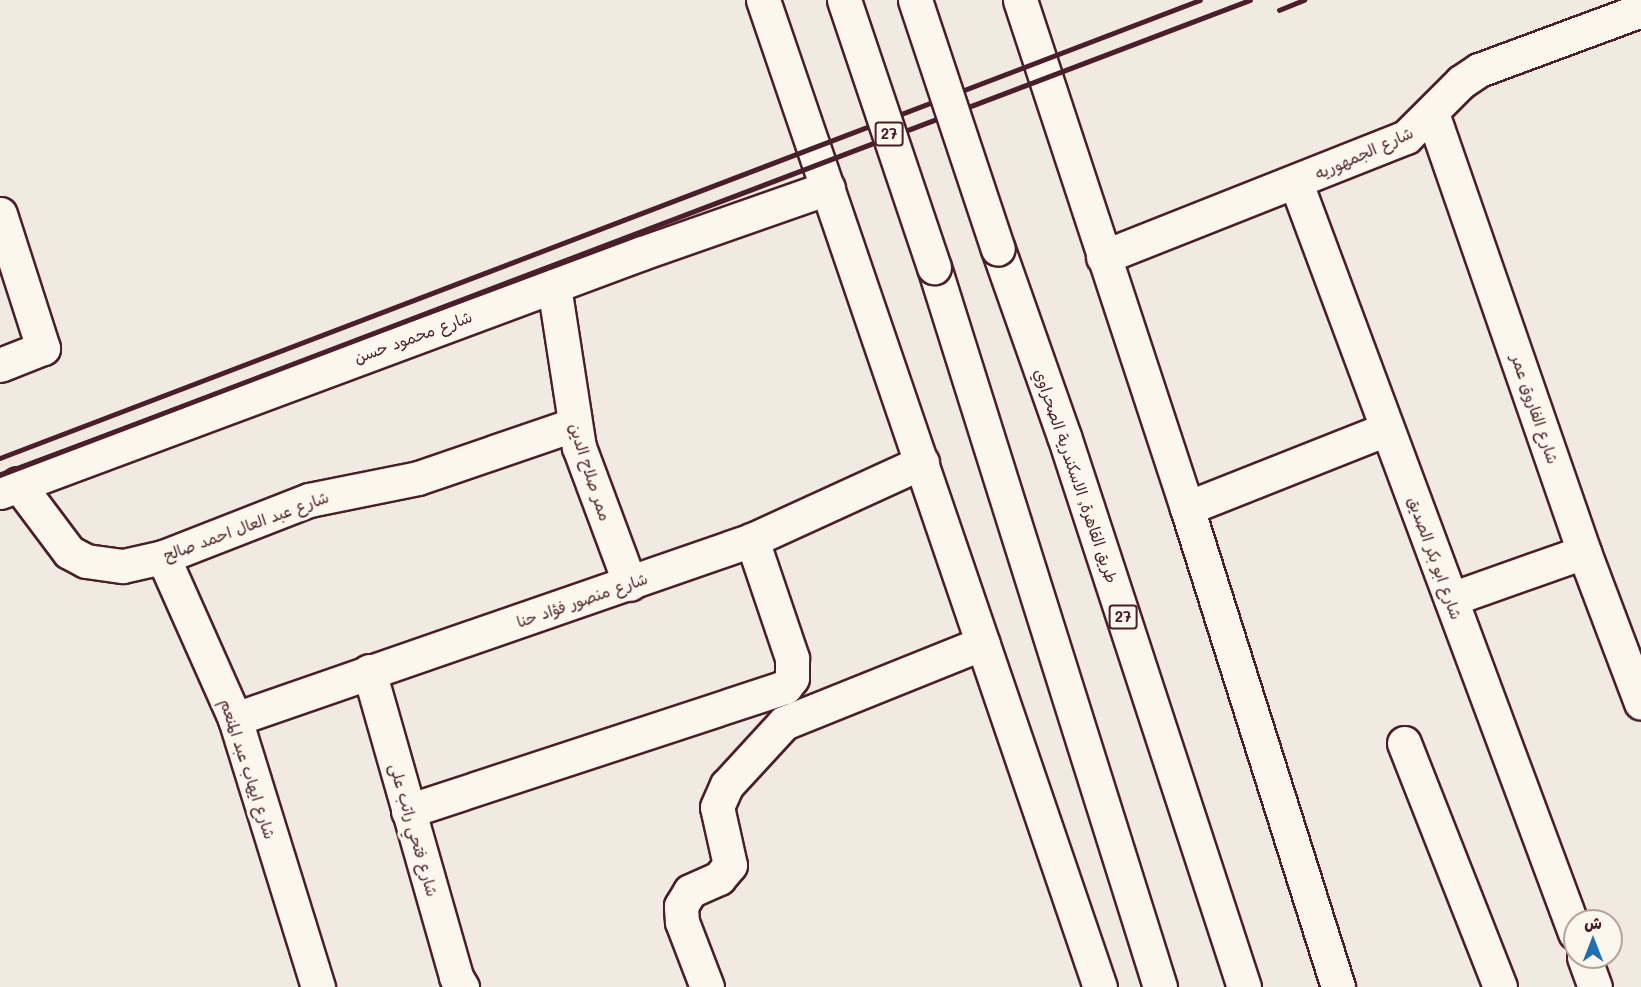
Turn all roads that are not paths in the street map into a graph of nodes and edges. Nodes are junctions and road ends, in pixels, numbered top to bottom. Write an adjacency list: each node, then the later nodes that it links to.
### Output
1 (763, 0): 8 (main road)
2 (844, 0): 35 (main road, 27, bridge)
3 (915, 0): 36 (main road, طريق القاهرة, الاسكندرية الصحراوي / 27, bridge)
4 (1020, 0): 10 (main road)
5 (1641, 10): 6 (main road, شارع الجمهوريه)
6 (1432, 113): 7 (main road, شارع الجمهوريه); 19 (main road, شارع الفاروق عمر)
7 (1296, 183): 10 (main road, شارع الجمهوريه); 14 (main road, شارع ابو بكر الصديق)
8 (828, 188): 11 (main road, شارع محمود حسن); 15 (main road)
9 (0, 214): 12 (main road)
10 (1103, 257): 17 (main road)
11 (554, 286): 13 (main road, ممر صلاح الدين); 16 (main road, شارع محمود حسن)
12 (0, 365)
13 (573, 425): 20 (main road, شارع عبد العال احمد صالح); 21 (main road, ممر صلاح الدين)
14 (1388, 429): 17 (main road); 22 (main road, شارع ابو بكر الصديق)
15 (922, 462): 18 (main road, شارع منصور فؤاد حنا); 23 (main road)
16 (9, 488): 20 (main road, شارع عبد العال احمد صالح)
17 (1187, 508): 37 (main road)
18 (752, 540): 21 (main road, شارع منصور فؤاد حنا); 28 (main road)
19 (1584, 552): 22 (main road); 25 (main road, شارع الفاروق عمر)
20 (163, 556): 26 (main road, شارع ايهاب عبد المنعم)
21 (630, 584): 24 (main road, شارع منصور فؤاد حنا)
22 (1450, 599): 29 (main road, شارع ابو بكر الصديق)
23 (983, 643): 33 (main road); 34 (main road)
24 (369, 671): 26 (main road, شارع منصور فؤاد حنا); 28 (main road, شارع فتحي راتب على)
25 (1638, 686)
26 (235, 718): 32 (main road, شارع ايهاب عبد المنعم)
27 (1404, 743): 38 (main road)
28 (408, 811): 31 (main road, شارع فتحي راتب على)
29 (1566, 909)
30 (1588, 969): 39 (main road)
31 (451, 984)
32 (318, 987)
33 (707, 987)
34 (1100, 987)
35 (1160, 987)
36 (1244, 987)
37 (1338, 987)
38 (1500, 987)
39 (1595, 987)

